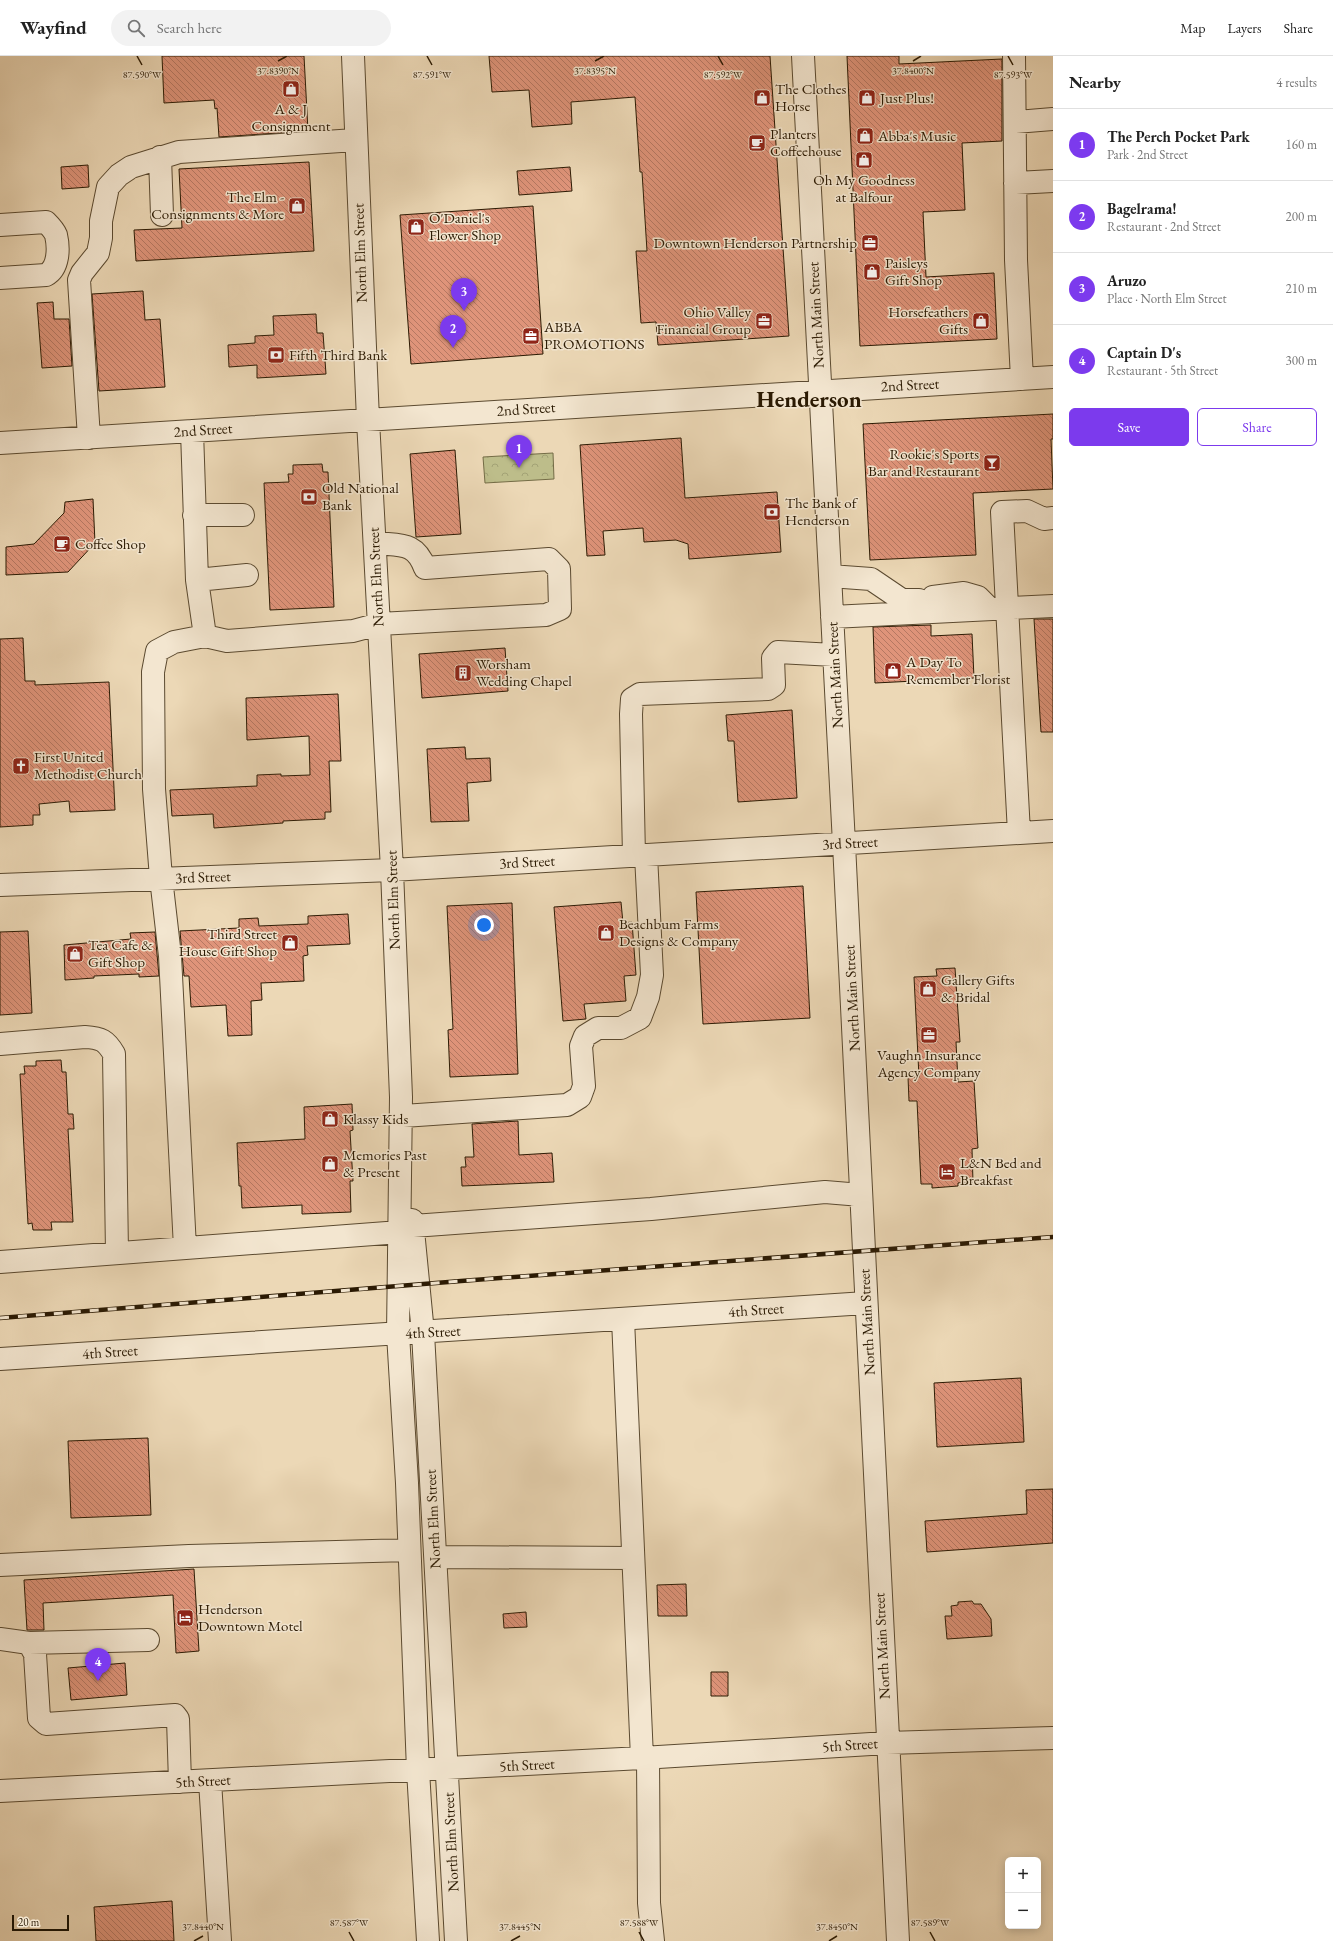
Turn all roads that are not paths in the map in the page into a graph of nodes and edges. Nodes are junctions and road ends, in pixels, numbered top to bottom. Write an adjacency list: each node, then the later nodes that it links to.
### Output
1 (353, 56): 6 (street, North Elm Street)
2 (803, 56): 15 (street, North Main Street)
3 (1014, 56): 5 (street)
4 (1053, 119): 5 (street)
5 (1015, 122): 9 (street)
6 (356, 140): 7 (street); 16 (street, North Elm Street)
7 (160, 157): 10 (street); 18 (street)
8 (1053, 181): 9 (street)
9 (1015, 184): 14 (street)
10 (162, 215)
11 (0, 225): 12 (street)
12 (0, 278)
13 (1053, 377): 14 (street, 2nd Street)
14 (1022, 379): 15 (street, 2nd Street)
15 (820, 391): 16 (street, 2nd Street); 25 (street, North Main Street)
16 (368, 420): 17 (street, 2nd Street); 23 (street, North Elm Street)
17 (192, 431): 18 (street, 2nd Street); 21 (street)
18 (89, 438): 19 (street, 2nd Street)
19 (0, 443)
20 (244, 515): 21 (street)
21 (194, 516): 26 (street)
22 (1053, 518): 28 (street)
23 (374, 543): 30 (street, North Elm Street); 30 (street)
24 (247, 575): 26 (street)
25 (830, 576): 28 (street); 29 (street, North Main Street)
26 (197, 580): 31 (street)
27 (1053, 606): 28 (street)
28 (999, 609): 29 (street); 34 (street)
29 (832, 617): 32 (street, North Main Street)
30 (379, 624): 31 (street); 37 (street, North Elm Street)
31 (205, 636): 38 (street)
32 (834, 655): 35 (street, North Main Street); 36 (street)
33 (1053, 831): 34 (street, 3rd Street)
34 (1019, 833): 35 (street, 3rd Street)
35 (844, 844): 36 (street, 3rd Street); 42 (street, North Main Street)
36 (640, 855): 37 (street, 3rd Street); 41 (street)
37 (392, 870): 38 (street, 3rd Street); 41 (street, North Elm Street)
38 (161, 878): 39 (street, 3rd Street); 44 (street)
39 (0, 885)
40 (0, 1044): 45 (street)
41 (402, 1107): 43 (street, North Elm Street)
42 (861, 1195): 43 (street); 47 (street, North Main Street)
43 (407, 1229): 44 (street); 49 (street, North Elm Street); 50 (street, North Elm Street)
44 (185, 1248): 45 (street)
45 (117, 1253): 46 (street)
46 (0, 1262)
47 (866, 1303): 48 (street, 4th Street); 60 (street, North Main Street)
48 (623, 1319): 49 (street, 4th Street); 54 (street)
49 (423, 1333): 50 (street, 4th Street); 53 (street, North Elm Street)
50 (398, 1334): 51 (street, 4th Street); 52 (street, North Elm Street)
51 (0, 1359)
52 (410, 1550): 55 (street); 63 (street, North Elm Street)
53 (436, 1557): 54 (street); 62 (street, North Elm Street)
54 (632, 1558): 61 (street)
55 (0, 1565)
56 (0, 1640): 58 (street)
57 (148, 1640): 58 (street)
58 (29, 1643): 65 (street)
59 (1053, 1738): 60 (street, 5th Street)
60 (887, 1742): 61 (street, 5th Street); 71 (street, North Main Street)
61 (645, 1758): 62 (street, 5th Street); 70 (street)
62 (447, 1769): 63 (street, 5th Street); 69 (street, North Elm Street)
63 (418, 1770): 64 (street, 5th Street); 68 (street, North Elm Street)
64 (210, 1781): 65 (street, 5th Street); 67 (street)
65 (180, 1782): 66 (street, 5th Street)
66 (0, 1791)
67 (220, 1941)
68 (428, 1941)
69 (456, 1941)
70 (653, 1941)
71 (898, 1941)

